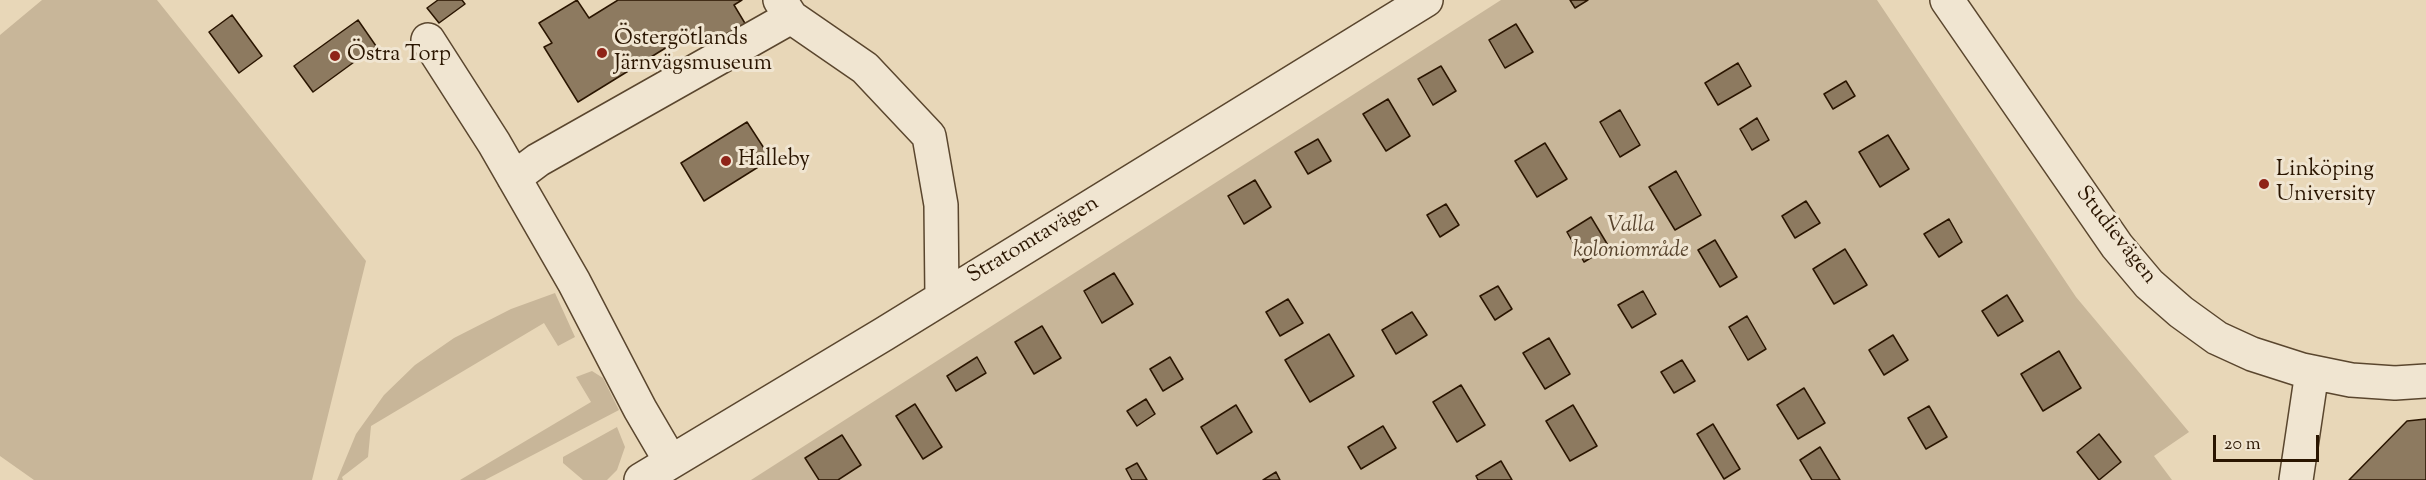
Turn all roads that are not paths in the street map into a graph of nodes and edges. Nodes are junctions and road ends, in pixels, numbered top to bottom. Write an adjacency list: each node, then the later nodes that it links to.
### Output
1 (1426, 0): 6 (street, Stratomtavägen)
2 (1947, 0): 7 (street, Studievägen)
3 (786, 9): 5 (street); 6 (street)
4 (428, 40): 5 (street)
5 (514, 178): 9 (street)
6 (942, 297): 9 (street, Stratomtavägen)
7 (2312, 372): 8 (street, Studievägen); 11 (street)
8 (2426, 381)
9 (671, 462): 10 (street, Stratomtavägen)
10 (641, 480)
11 (2296, 480)

